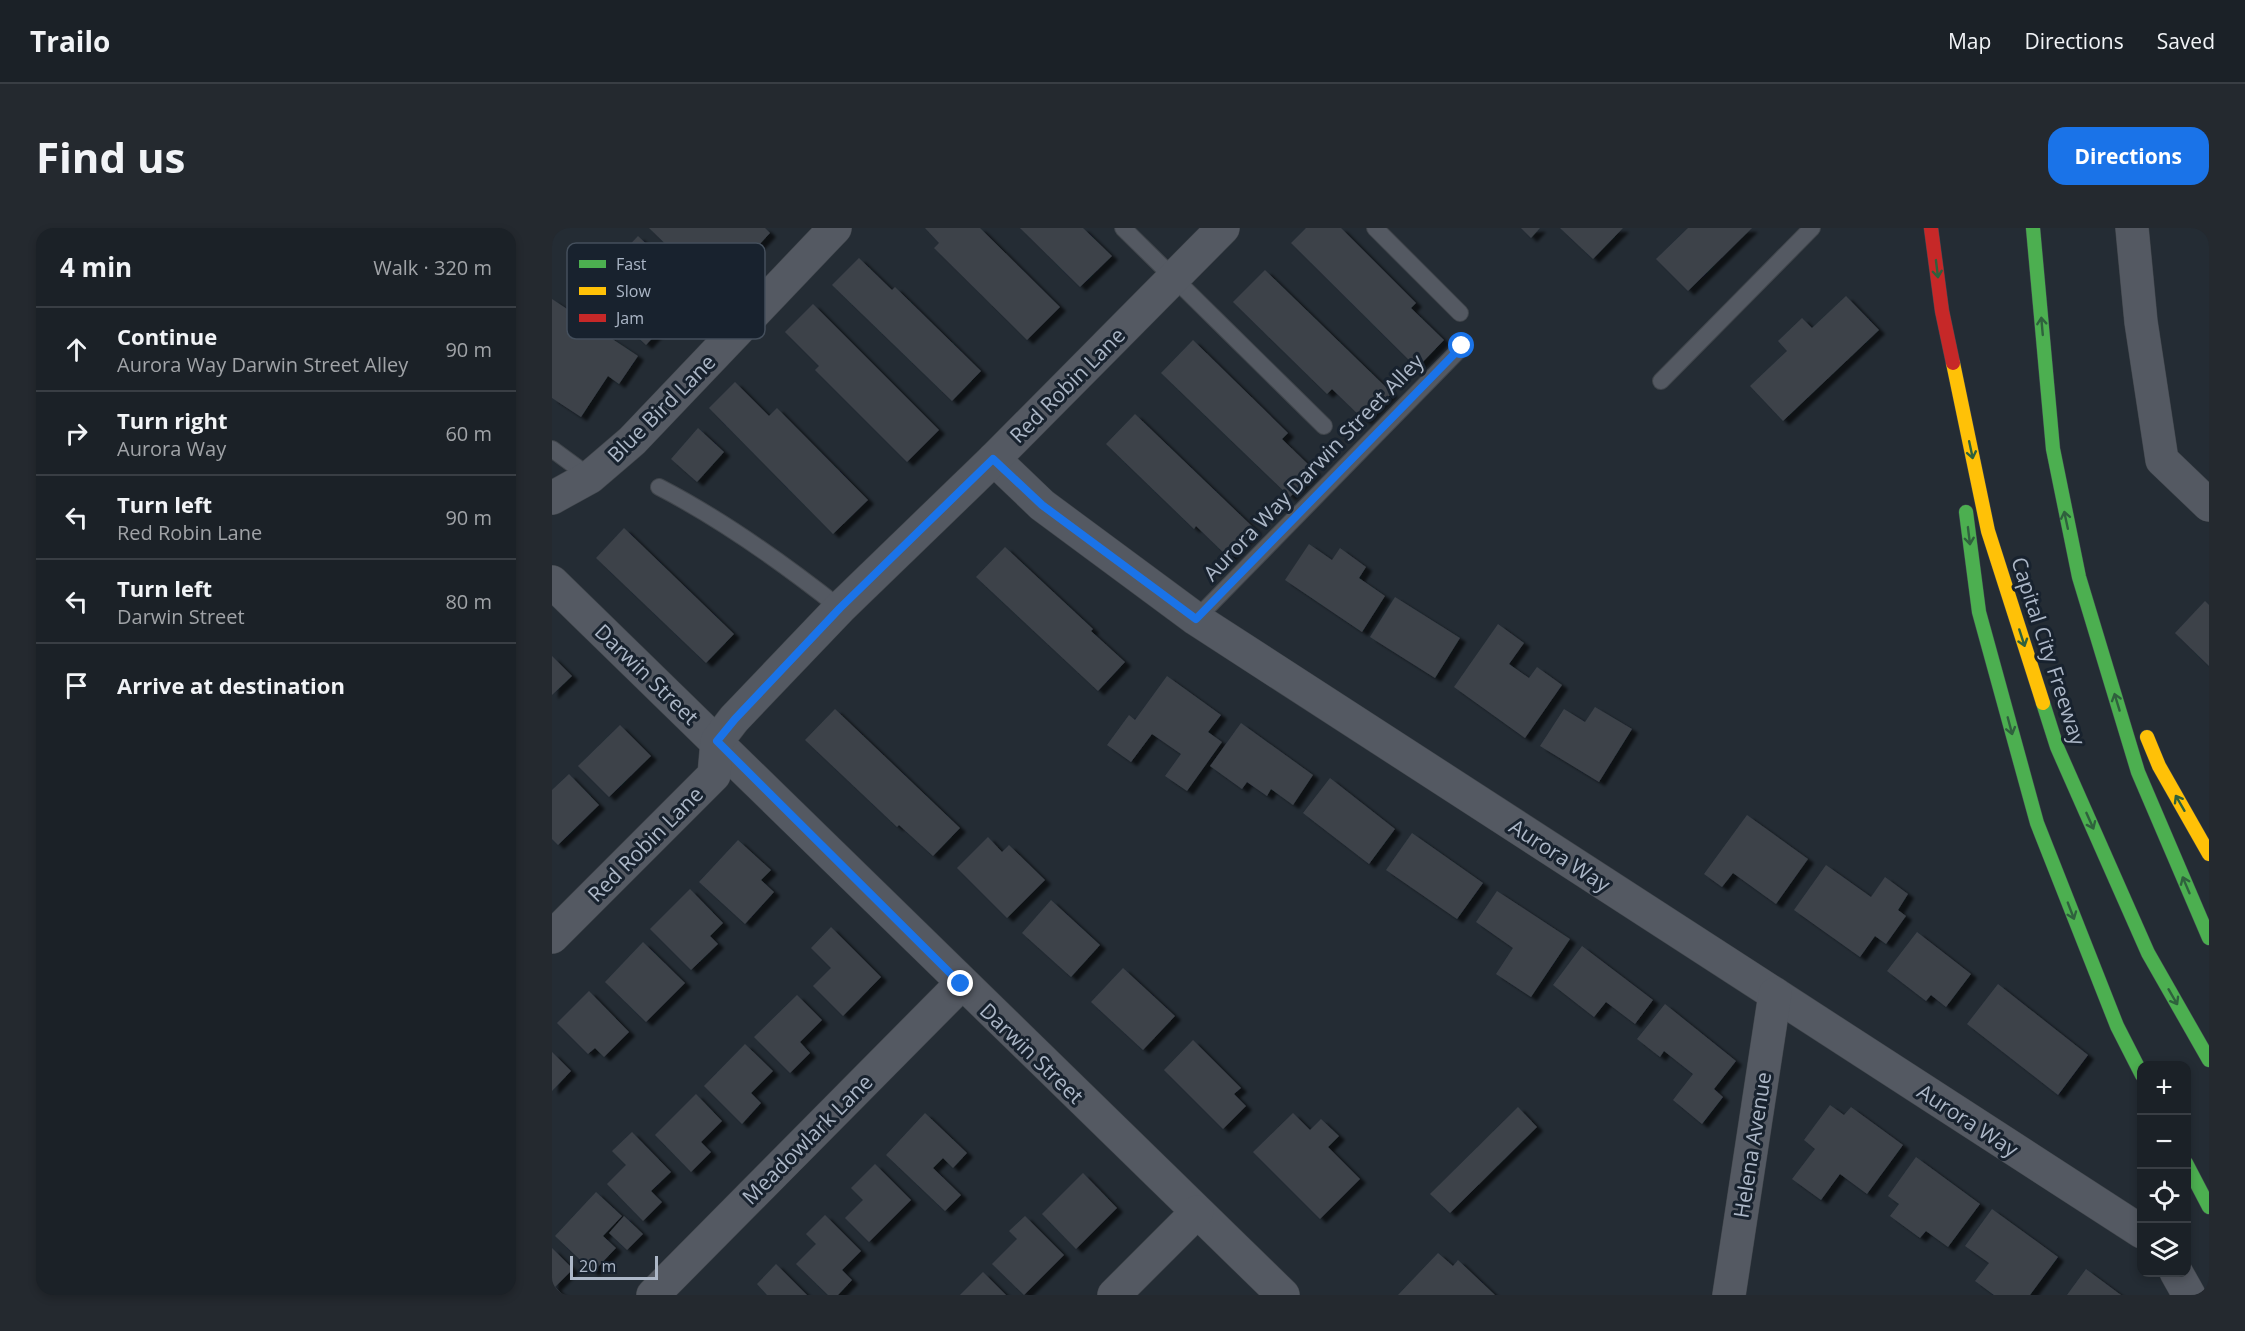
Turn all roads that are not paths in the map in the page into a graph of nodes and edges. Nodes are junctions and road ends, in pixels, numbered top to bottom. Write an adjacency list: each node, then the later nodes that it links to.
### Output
1 (1123, 228): 9 (lane)
2 (1223, 228): 9 (street, Red Robin Lane)
3 (1375, 228): 12 (lane)
4 (1812, 228): 15 (lane)
5 (1931, 228): 11 (highway, Capital City Freeway, one-way to 11)
6 (2033, 228): 25 (highway, one-way to 6)
7 (2132, 228): 24 (street)
8 (822, 232): 10 (street, Blue Bird Lane)
9 (1174, 277): 16 (lane); 18 (street, Red Robin Lane)
10 (765, 295)
11 (1942, 311): 19 (highway); 37 (highway, Capital City Freeway, one-way to 37)
12 (1460, 313)
13 (725, 339): 20 (street, Blue Bird Lane)
14 (1462, 346): 28 (lane, Aurora Way Darwin Street Alley)
15 (1661, 381)
16 (1324, 426)
17 (552, 449): 20 (lane)
18 (993, 459): 27 (street, Red Robin Lane); 28 (street, Aurora Way)
19 (1962, 473)
20 (590, 477): 23 (street, Blue Bird Lane)
21 (659, 487): 27 (lane)
22 (1965, 496): 38 (highway, one-way to 38)
23 (552, 498)
24 (2209, 506)
25 (2079, 577): 29 (highway); 34 (highway, one-way to 25)
26 (552, 582): 31 (street, Darwin Street)
27 (840, 608): 31 (street, Red Robin Lane)
28 (1196, 619): 36 (street, Aurora Way)
29 (2132, 703)
30 (2141, 724): 32 (highway, one-way to 30)
31 (717, 741): 33 (street, Red Robin Lane); 35 (street, Darwin Street)
32 (2209, 854)
33 (552, 937)
34 (2209, 938)
35 (961, 984): 41 (street, Darwin Street); 44 (street, Meadowlark Lane)
36 (1775, 994): 42 (street, Aurora Way); 47 (street, Helena Avenue)
37 (2209, 1060)
38 (2137, 1066)
39 (2190, 1169): 40 (highway)
40 (2209, 1207)
41 (1197, 1212): 45 (street); 46 (street, Darwin Street)
42 (2137, 1229)
43 (2179, 1277): 48 (street)
44 (653, 1295)
45 (1114, 1295)
46 (1283, 1295)
47 (1729, 1295)
48 (2188, 1295)

